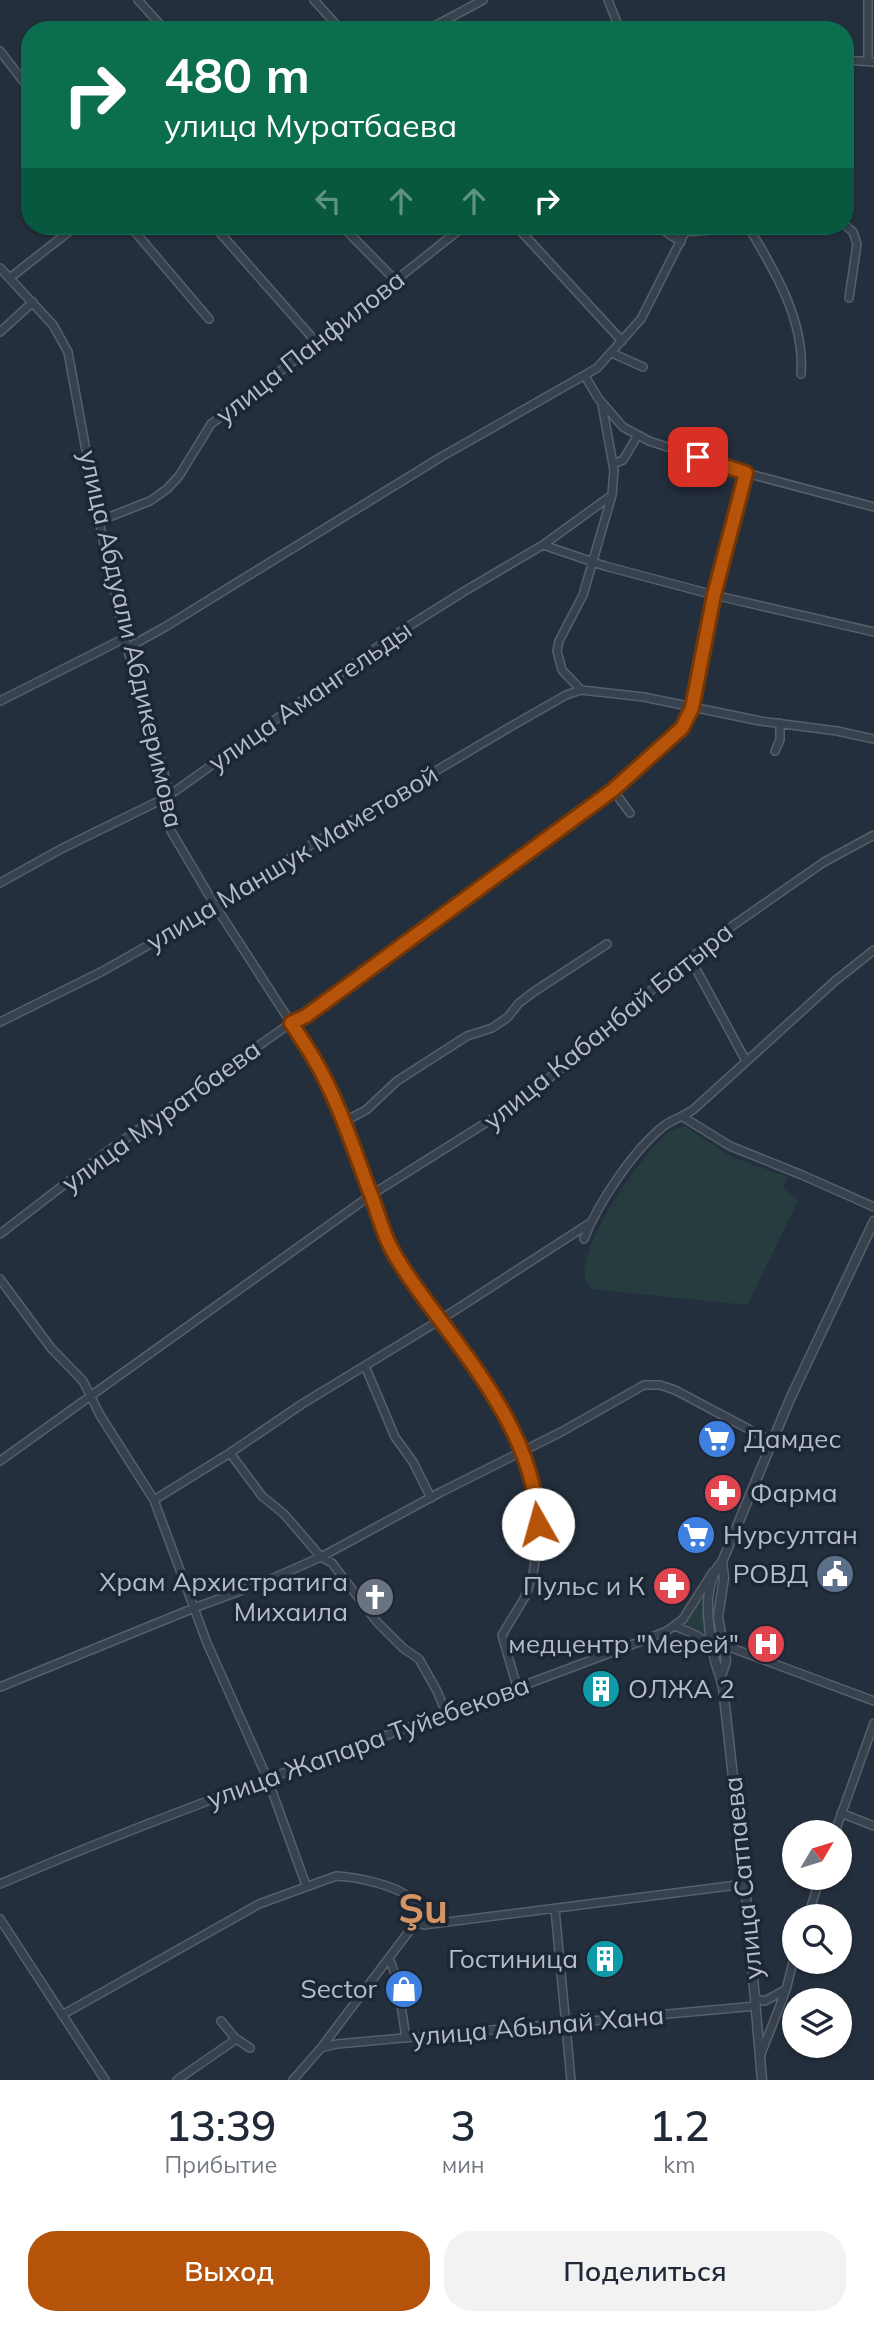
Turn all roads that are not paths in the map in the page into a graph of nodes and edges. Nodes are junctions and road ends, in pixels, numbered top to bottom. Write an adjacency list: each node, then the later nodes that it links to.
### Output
1 (138, 0): 6 (street)
2 (314, 0): 7 (street)
3 (483, 0): 8 (street)
4 (608, 0): 9 (street)
5 (868, 0): 11 (street)
6 (157, 21)
7 (333, 21)
8 (444, 21)
9 (616, 21)
10 (0, 51): 12 (street)
11 (871, 61)
12 (21, 78)
13 (65, 235): 25 (street)
14 (138, 235): 29 (street)
15 (222, 235): 32 (street)
16 (351, 235): 26 (street)
17 (453, 235): 26 (street, улица Панфилова)
18 (524, 235): 31 (street)
19 (670, 235): 23 (street)
20 (684, 235): 23 (street)
21 (758, 235): 35 (street)
22 (854, 235): 27 (street)
23 (681, 242): 31 (street)
24 (0, 268): 25 (street, улица Абдуали Абдикеримова)
25 (11, 277): 28 (street, улица Абдуали Абдикеримова)
26 (396, 281): 32 (street, улица Панфилова)
27 (849, 298)
28 (33, 302): 30 (street); 43 (street, улица Абдуали Абдикеримова)
29 (209, 319)
30 (0, 332)
31 (622, 341): 33 (street)
32 (317, 343): 43 (street, улица Панфилова)
33 (611, 353): 34 (street); 36 (street)
34 (643, 367)
35 (801, 373)
36 (585, 376): 37 (street); 49 (street)
37 (602, 403): 38 (street); 39 (street)
38 (638, 435): 39 (street); 40 (street)
39 (613, 464): 41 (street)
40 (746, 473): 42 (street); 46 (street, улица Муратбаева)
41 (612, 495): 44 (street, улица Амангельды); 45 (street)
42 (874, 507)
43 (99, 521): 48 (street, улица Абдуали Абдикеримова)
44 (543, 545): 45 (street); 57 (street, улица Амангельды)
45 (593, 561): 46 (street); 50 (street)
46 (714, 595): 47 (street); 52 (street, улица Муратбаева)
47 (874, 632)
48 (125, 638): 49 (street, улица Абдуали Абдикеримова); 51 (street)
49 (127, 649): 57 (street, улица Абдуали Абдикеримова)
50 (581, 690): 52 (street); 61 (street, улица Маншук Маметовой)
51 (0, 701)
52 (692, 708): 53 (street); 56 (street, улица Муратбаева)
53 (780, 723): 54 (street); 55 (street)
54 (874, 739)
55 (775, 751)
56 (613, 790): 58 (street); 66 (street, улица Муратбаева)
57 (167, 797): 60 (street, улица Амангельды); 61 (street, улица Абдуали Абдикеримова)
58 (630, 813)
59 (874, 835): 64 (street, улица Кабанбай Батыра)
60 (0, 883)
61 (216, 907): 65 (street, улица Маншук Маметовой); 66 (street, улица Абдуали Абдикеримова)
62 (607, 944): 69 (street)
63 (874, 950): 67 (street)
64 (690, 958): 67 (street); 70 (street, улица Кабанбай Батыра)
65 (0, 1022)
66 (291, 1023): 69 (street, улица Абдуали Абдикеримова); 74 (street, улица Муратбаева)
67 (746, 1061): 68 (street)
68 (684, 1117): 71 (street); 73 (street)
69 (343, 1122): 70 (street, улица Абдуали Абдикеримова)
70 (371, 1195): 77 (street, улица Абдуали Абдикеримова); 79 (street, улица Кабанбай Батыра)
71 (874, 1208)
72 (874, 1221): 80 (street, улица Сатпаева)
73 (590, 1223): 75 (street); 77 (street)
74 (0, 1234)
75 (584, 1239)
76 (0, 1279): 79 (street)
77 (440, 1320): 78 (street); 81 (street, улица Абдуали Абдикеримова)
78 (365, 1366): 82 (street); 84 (street)
79 (91, 1395): 83 (street, улица Кабанбай Батыра); 85 (street)
80 (773, 1442): 81 (street); 87 (street, улица Сатпаева)
81 (523, 1450): 84 (street); 93 (street, улица Абдуали Абдикеримова)
82 (230, 1453): 85 (street); 86 (street)
83 (0, 1461)
84 (431, 1498): 86 (street)
85 (154, 1500): 89 (street)
86 (321, 1556): 89 (street); 95 (street)
87 (722, 1562): 88 (street, улица Сатпаева); 91 (street, улица Сатпаева)
88 (713, 1572): 90 (street); 91 (street, улица Сатпаева)
89 (194, 1608): 92 (street); 97 (street)
90 (676, 1626): 91 (street); 93 (street, улица Жапара Туйебекова)
91 (717, 1645): 94 (street); 102 (street, улица Сатпаева)
92 (0, 1687)
93 (517, 1687): 95 (street, улица Жапара Туйебекова)
94 (874, 1701)
95 (447, 1715): 97 (street, улица Жапара Туйебекова)
96 (874, 1723): 98 (street)
97 (268, 1780): 101 (street, улица Жапара Туйебекова); 103 (street)
98 (841, 1813): 99 (street); 100 (street)
99 (839, 1820)
100 (874, 1826)
101 (0, 1884)
102 (745, 1884): 104 (street); 110 (street, улица Сатпаева)
103 (306, 1885): 106 (street); 111 (street)
104 (555, 1909): 106 (street); 113 (street)
105 (0, 1919): 111 (street)
106 (416, 1922): 107 (street)
107 (389, 1958): 115 (street); 117 (street)
108 (782, 1992): 110 (street, улица Абылай Хана)
109 (782, 2000): 118 (street)
110 (756, 2003): 113 (street, улица Абылай Хана); 118 (street, улица Сатпаева)
111 (62, 2015): 119 (street)
112 (221, 2021): 114 (street)
113 (566, 2021): 115 (street, улица Абылай Хана); 122 (street)
114 (234, 2038): 116 (street); 120 (street)
115 (405, 2038): 117 (street, улица Абылай Хана)
116 (250, 2048)
117 (321, 2048): 121 (street)
118 (761, 2054): 123 (street, улица Сатпаева)
119 (105, 2080)
120 (177, 2080)
121 (293, 2080)
122 (572, 2080)
123 (762, 2080)

